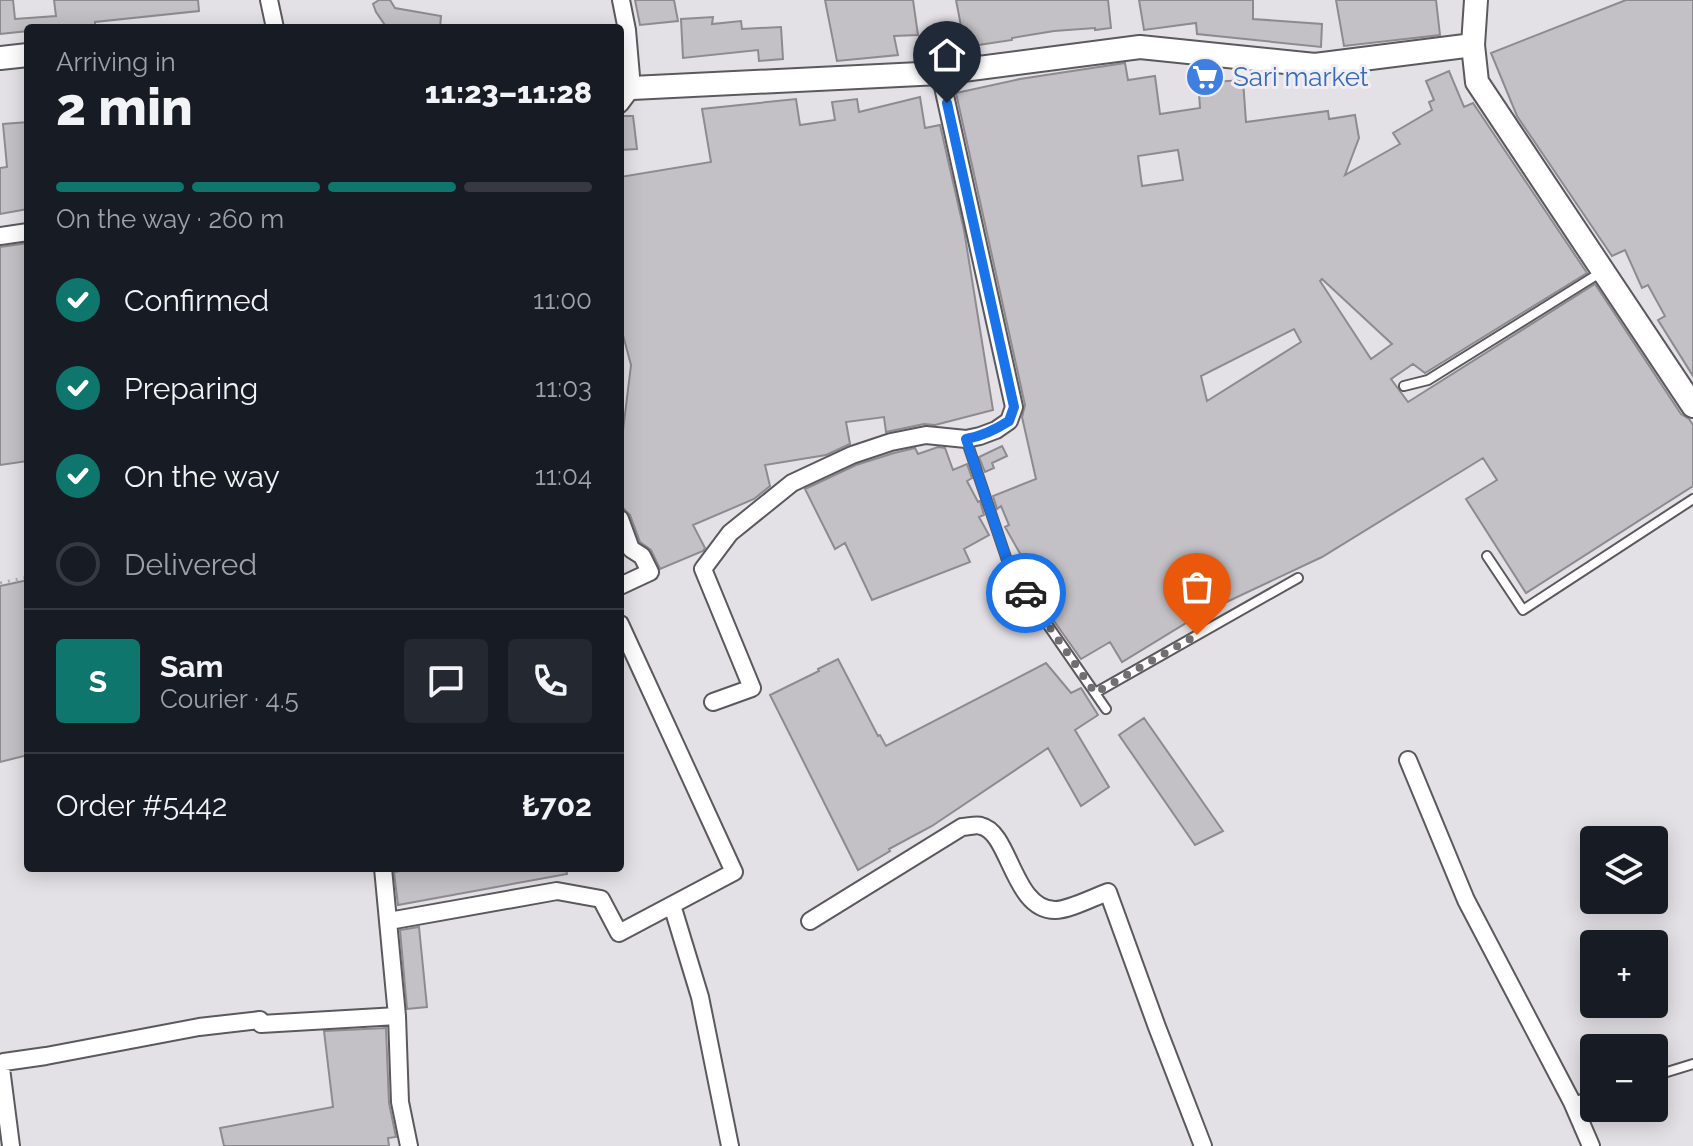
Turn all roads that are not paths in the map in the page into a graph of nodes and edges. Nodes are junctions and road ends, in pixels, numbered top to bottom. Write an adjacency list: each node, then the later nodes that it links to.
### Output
1 (269, 0): 4 (street)
2 (621, 0): 9 (street)
3 (1476, 0): 5 (street)
4 (274, 24)
5 (1473, 45): 8 (street); 12 (street)
6 (24, 55): 7 (street)
7 (0, 58)
8 (940, 73): 9 (street); 15 (street)
9 (624, 93)
10 (24, 233): 11 (street)
11 (0, 236)
12 (1604, 271): 13 (lane); 14 (street)
13 (1404, 386)
14 (1693, 406)
15 (966, 439): 22 (lane); 23 (street)
16 (1693, 499): 18 (lane)
17 (624, 530): 20 (street)
18 (1487, 556)
19 (1298, 578): 22 (lane)
20 (624, 584)
21 (624, 633): 27 (street)
22 (1095, 693): 24 (lane)
23 (713, 702)
24 (1106, 709)
25 (1408, 760): 34 (street)
26 (383, 872): 28 (street)
27 (672, 905): 28 (street); 37 (street)
28 (389, 921): 30 (street)
29 (810, 921): 38 (street)
30 (397, 1016): 35 (street); 36 (street)
31 (1693, 1064): 32 (lane)
32 (1668, 1072)
33 (1580, 1099): 34 (lane)
34 (1572, 1102): 39 (street)
35 (11, 1146)
36 (409, 1146)
37 (730, 1146)
38 (1203, 1146)
39 (1591, 1146)

